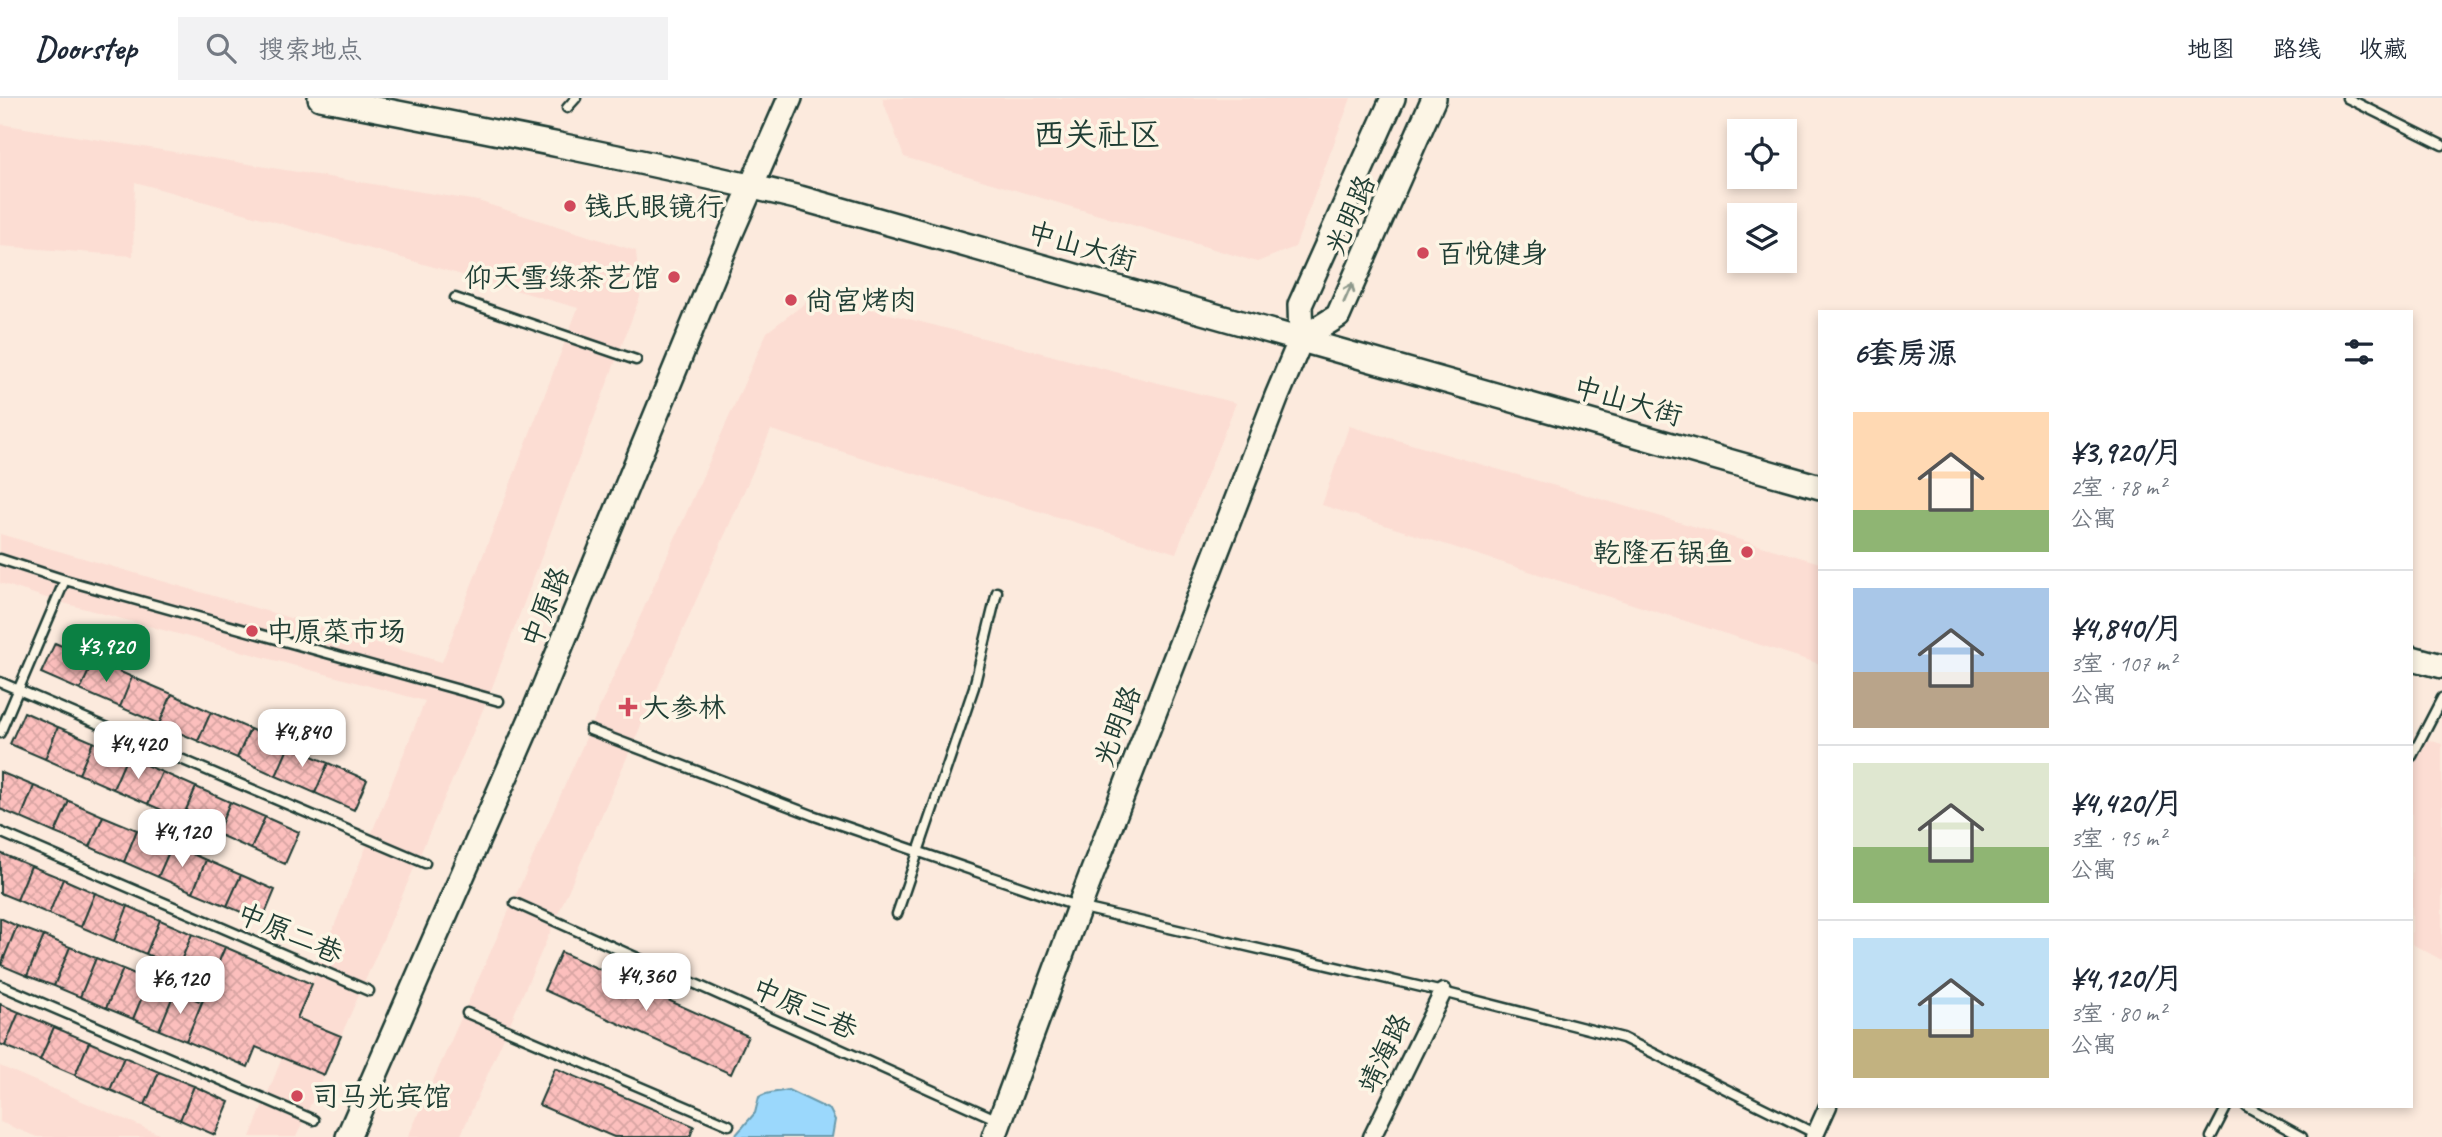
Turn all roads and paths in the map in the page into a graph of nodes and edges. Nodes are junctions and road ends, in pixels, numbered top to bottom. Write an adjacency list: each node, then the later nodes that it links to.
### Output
1 (320, 98): 9 (main road, 中山大街)
2 (576, 98): 7 (lane)
3 (790, 98): 9 (main road, 中原路)
4 (1394, 98): 11 (main road, 光明路)
5 (1434, 98): 11 (main road, 光明路, one-way to 5)
6 (2347, 98): 8 (lane)
7 (568, 108)
8 (2442, 145)
9 (752, 187): 11 (main road, 中山大街); 43 (main road, 中原路)
10 (455, 298): 12 (lane)
11 (1301, 339): 13 (main road, 中山大街); 30 (main road, 光明路)
12 (636, 360)
13 (1818, 486)
14 (0, 559): 15 (lane)
15 (65, 580): 20 (lane); 22 (lane)
16 (997, 592): 27 (lane)
17 (2413, 658): 18 (main road)
18 (2442, 666)
19 (0, 682): 20 (lane)
20 (18, 690): 24 (lane); 28 (lane)
21 (2442, 698): 25 (lane)
22 (499, 701)
23 (590, 730): 27 (lane)
24 (0, 733)
25 (2413, 754)
26 (0, 832): 33 (lane, 中原二巷)
27 (919, 852): 30 (lane); 31 (lane)
28 (425, 863)
29 (515, 903): 41 (lane, 中原三巷)
30 (1079, 907): 34 (lane); 41 (main road, 光明路)
31 (897, 914)
32 (0, 985): 39 (lane)
33 (369, 992)
34 (1443, 992): 42 (lane); 44 (street, 靖海路)
35 (467, 1013): 40 (lane)
36 (1827, 1108): 42 (street)
37 (2226, 1108): 45 (lane)
38 (2250, 1108): 46 (lane)
39 (314, 1120)
40 (729, 1125)
41 (997, 1129)
42 (1817, 1136)
43 (348, 1137)
44 (1372, 1137)
45 (2211, 1137)
46 (2302, 1137)

